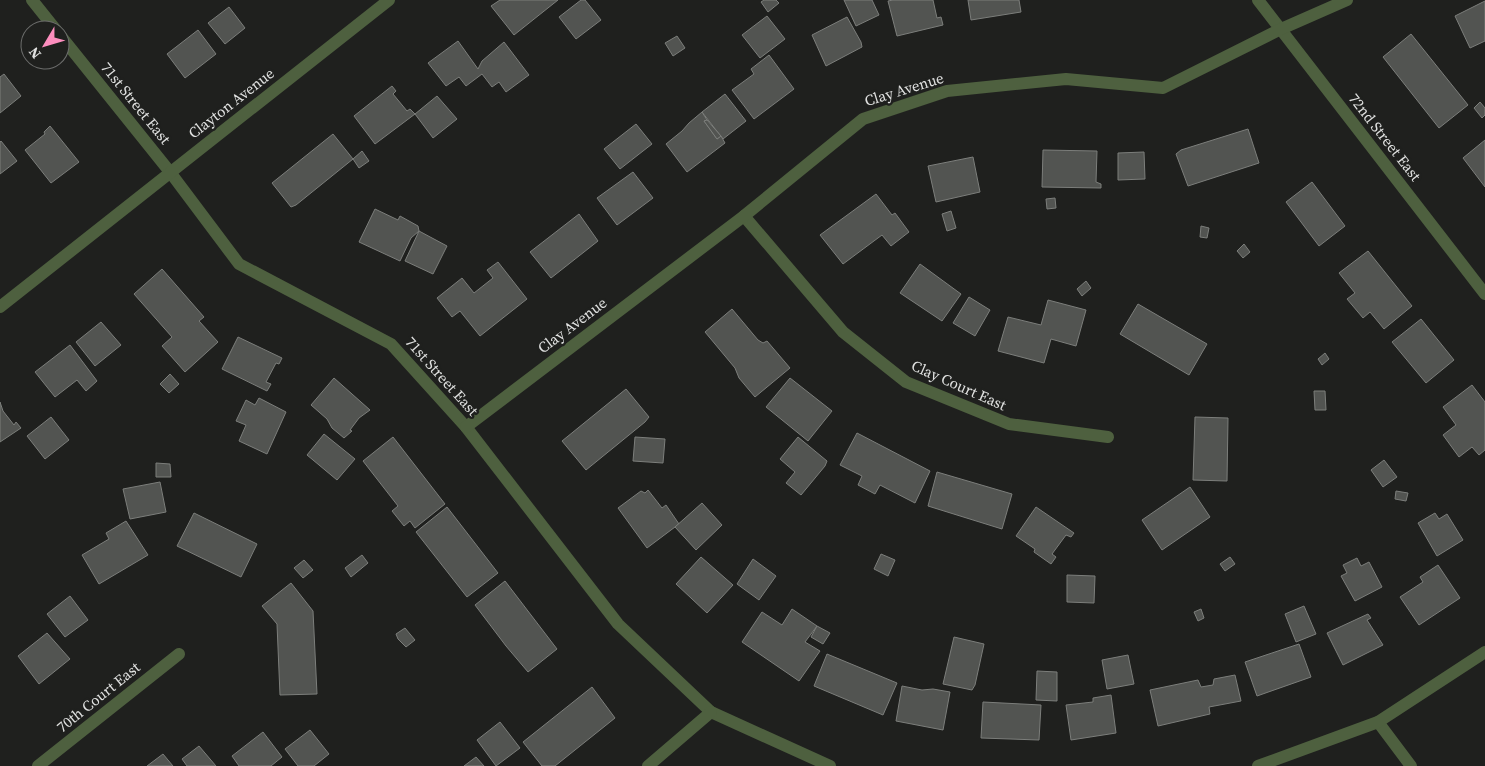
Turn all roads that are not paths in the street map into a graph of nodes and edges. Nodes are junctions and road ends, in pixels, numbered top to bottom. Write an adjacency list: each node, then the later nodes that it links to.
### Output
1 (32, 0): 5 (street)
2 (390, 0): 8 (street, Clayton Avenue)
3 (1258, 0): 6 (street, 72nd Street East)
4 (1347, 0): 6 (street, Clay Avenue)
5 (48, 20)
6 (1281, 29): 9 (street, Clay Avenue); 10 (street, 72nd Street East)
7 (70, 47): 8 (street, 71st Street East)
8 (170, 172): 11 (street, Clayton Avenue); 12 (street, 71st Street East)
9 (744, 216): 12 (street, Clay Avenue); 13 (street, Clay Court East)
10 (1485, 294)
11 (0, 307)
12 (466, 427): 16 (street, 71st Street East)
13 (1108, 437)
14 (1485, 652): 17 (street)
15 (179, 654): 18 (street, 70th Court East)
16 (711, 712): 19 (street); 20 (street, 71st Street East)
17 (1378, 722): 21 (street); 22 (street)
18 (38, 766)
19 (648, 766)
20 (830, 766)
21 (1258, 766)
22 (1411, 766)

